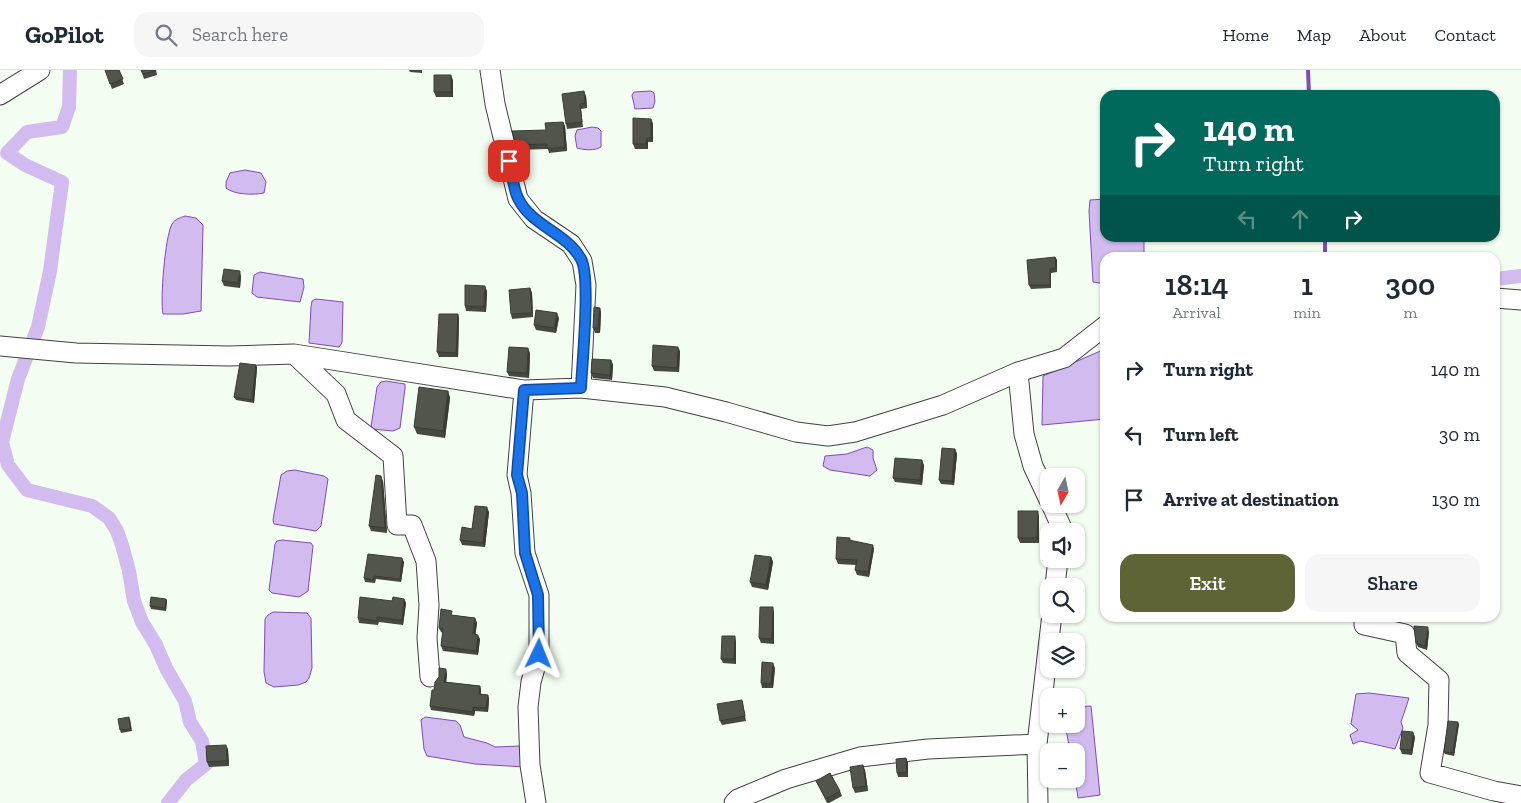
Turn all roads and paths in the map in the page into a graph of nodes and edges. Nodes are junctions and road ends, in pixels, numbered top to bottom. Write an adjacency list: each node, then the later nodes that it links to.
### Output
1 (40, 70): 3 (street)
2 (490, 70): 10 (street)
3 (0, 95)
4 (1500, 298): 5 (street)
5 (1521, 300)
6 (1100, 330): 9 (street)
7 (0, 346): 8 (street)
8 (294, 354): 11 (street); 15 (street)
9 (1018, 372): 10 (street); 12 (street)
10 (581, 388): 11 (street)
11 (524, 390): 18 (street)
12 (1040, 480)
13 (1364, 622): 17 (street)
14 (1051, 623): 16 (street)
15 (430, 677)
16 (1037, 744): 19 (street); 20 (street)
17 (1521, 796)
18 (536, 803)
19 (734, 803)
20 (1038, 803)

